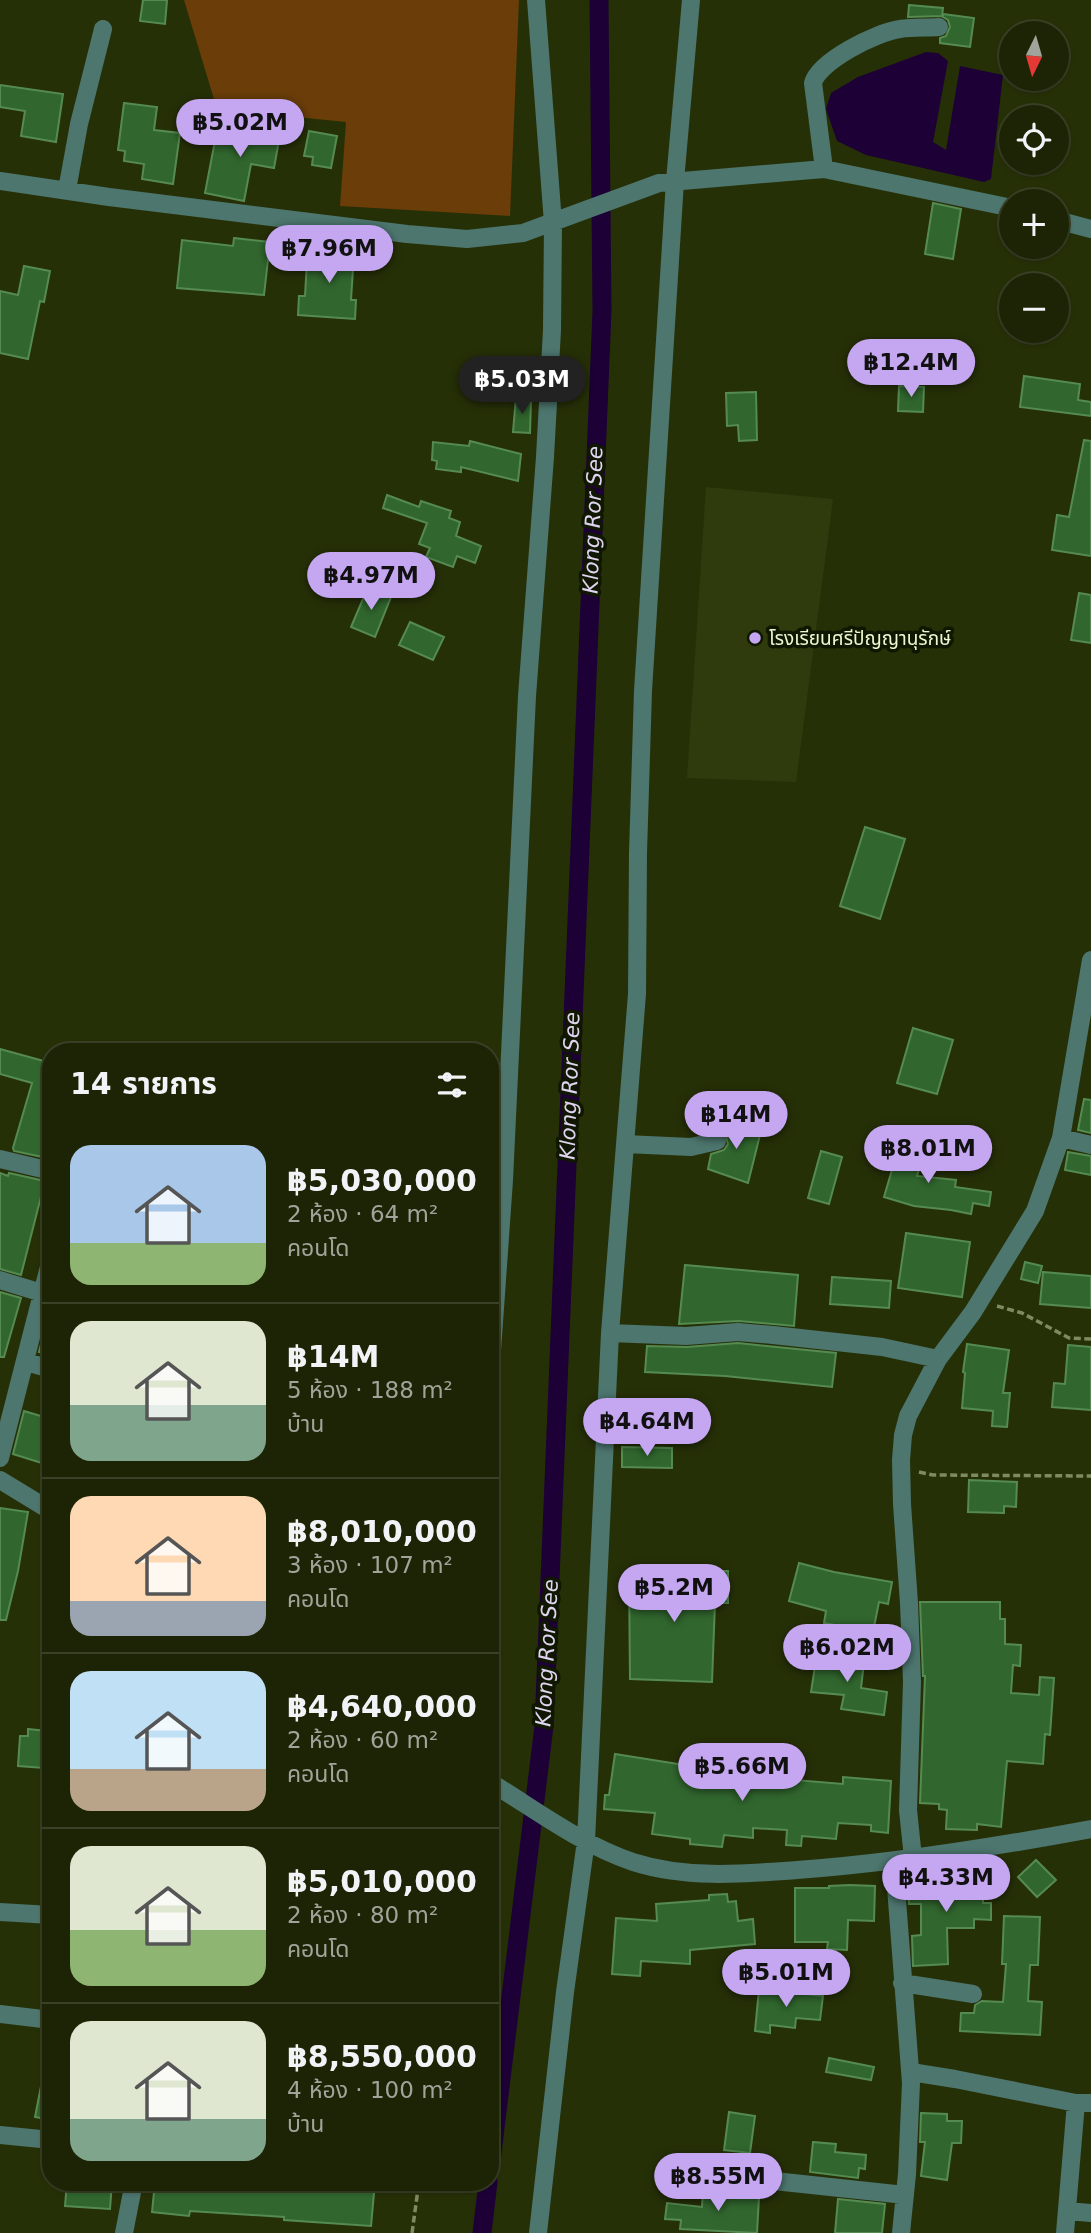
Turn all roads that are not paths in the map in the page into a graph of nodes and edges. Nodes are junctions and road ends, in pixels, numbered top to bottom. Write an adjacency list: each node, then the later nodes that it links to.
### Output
1 (536, 0): 10 (street)
2 (691, 0): 7 (street)
3 (939, 27): 5 (street)
4 (103, 29): 8 (street)
5 (824, 169): 7 (street); 9 (street)
6 (0, 180): 8 (street)
7 (667, 182): 10 (street); 16 (street)
8 (66, 190): 10 (street)
9 (999, 205)
10 (558, 221): 20 (street)
11 (1069, 223): 12 (street)
12 (1091, 229)
13 (1091, 960): 14 (street)
14 (1061, 1138): 17 (street); 24 (street)
15 (717, 1141): 16 (street)
16 (625, 1144): 23 (street)
17 (1091, 1145)
18 (0, 1159): 19 (street)
19 (42, 1169)
20 (499, 1241)
21 (0, 1280): 22 (street)
22 (42, 1293): 25 (street)
23 (610, 1333): 24 (street); 32 (street)
24 (938, 1359): 33 (street)
25 (26, 1362): 26 (street); 27 (street)
26 (42, 1366)
27 (0, 1458)
28 (0, 1480): 29 (street)
29 (42, 1506)
30 (499, 1788): 32 (street)
31 (1091, 1829): 33 (street)
32 (586, 1841): 34 (street); 51 (street)
33 (913, 1858): 34 (street)
34 (894, 1861): 37 (street)
35 (0, 1912): 36 (street)
36 (42, 1914)
37 (902, 1983): 38 (street); 41 (street)
38 (973, 1994)
39 (0, 2014): 40 (street)
40 (42, 2019)
41 (911, 2072): 42 (street); 47 (street)
42 (1084, 2103): 48 (street)
43 (0, 2135): 44 (street)
44 (42, 2139)
45 (765, 2180): 47 (street)
46 (132, 2191): 50 (street)
47 (905, 2194): 52 (street)
48 (1067, 2211): 49 (street); 53 (street)
49 (1091, 2213)
50 (124, 2233)
51 (538, 2233)
52 (901, 2233)
53 (1065, 2233)

